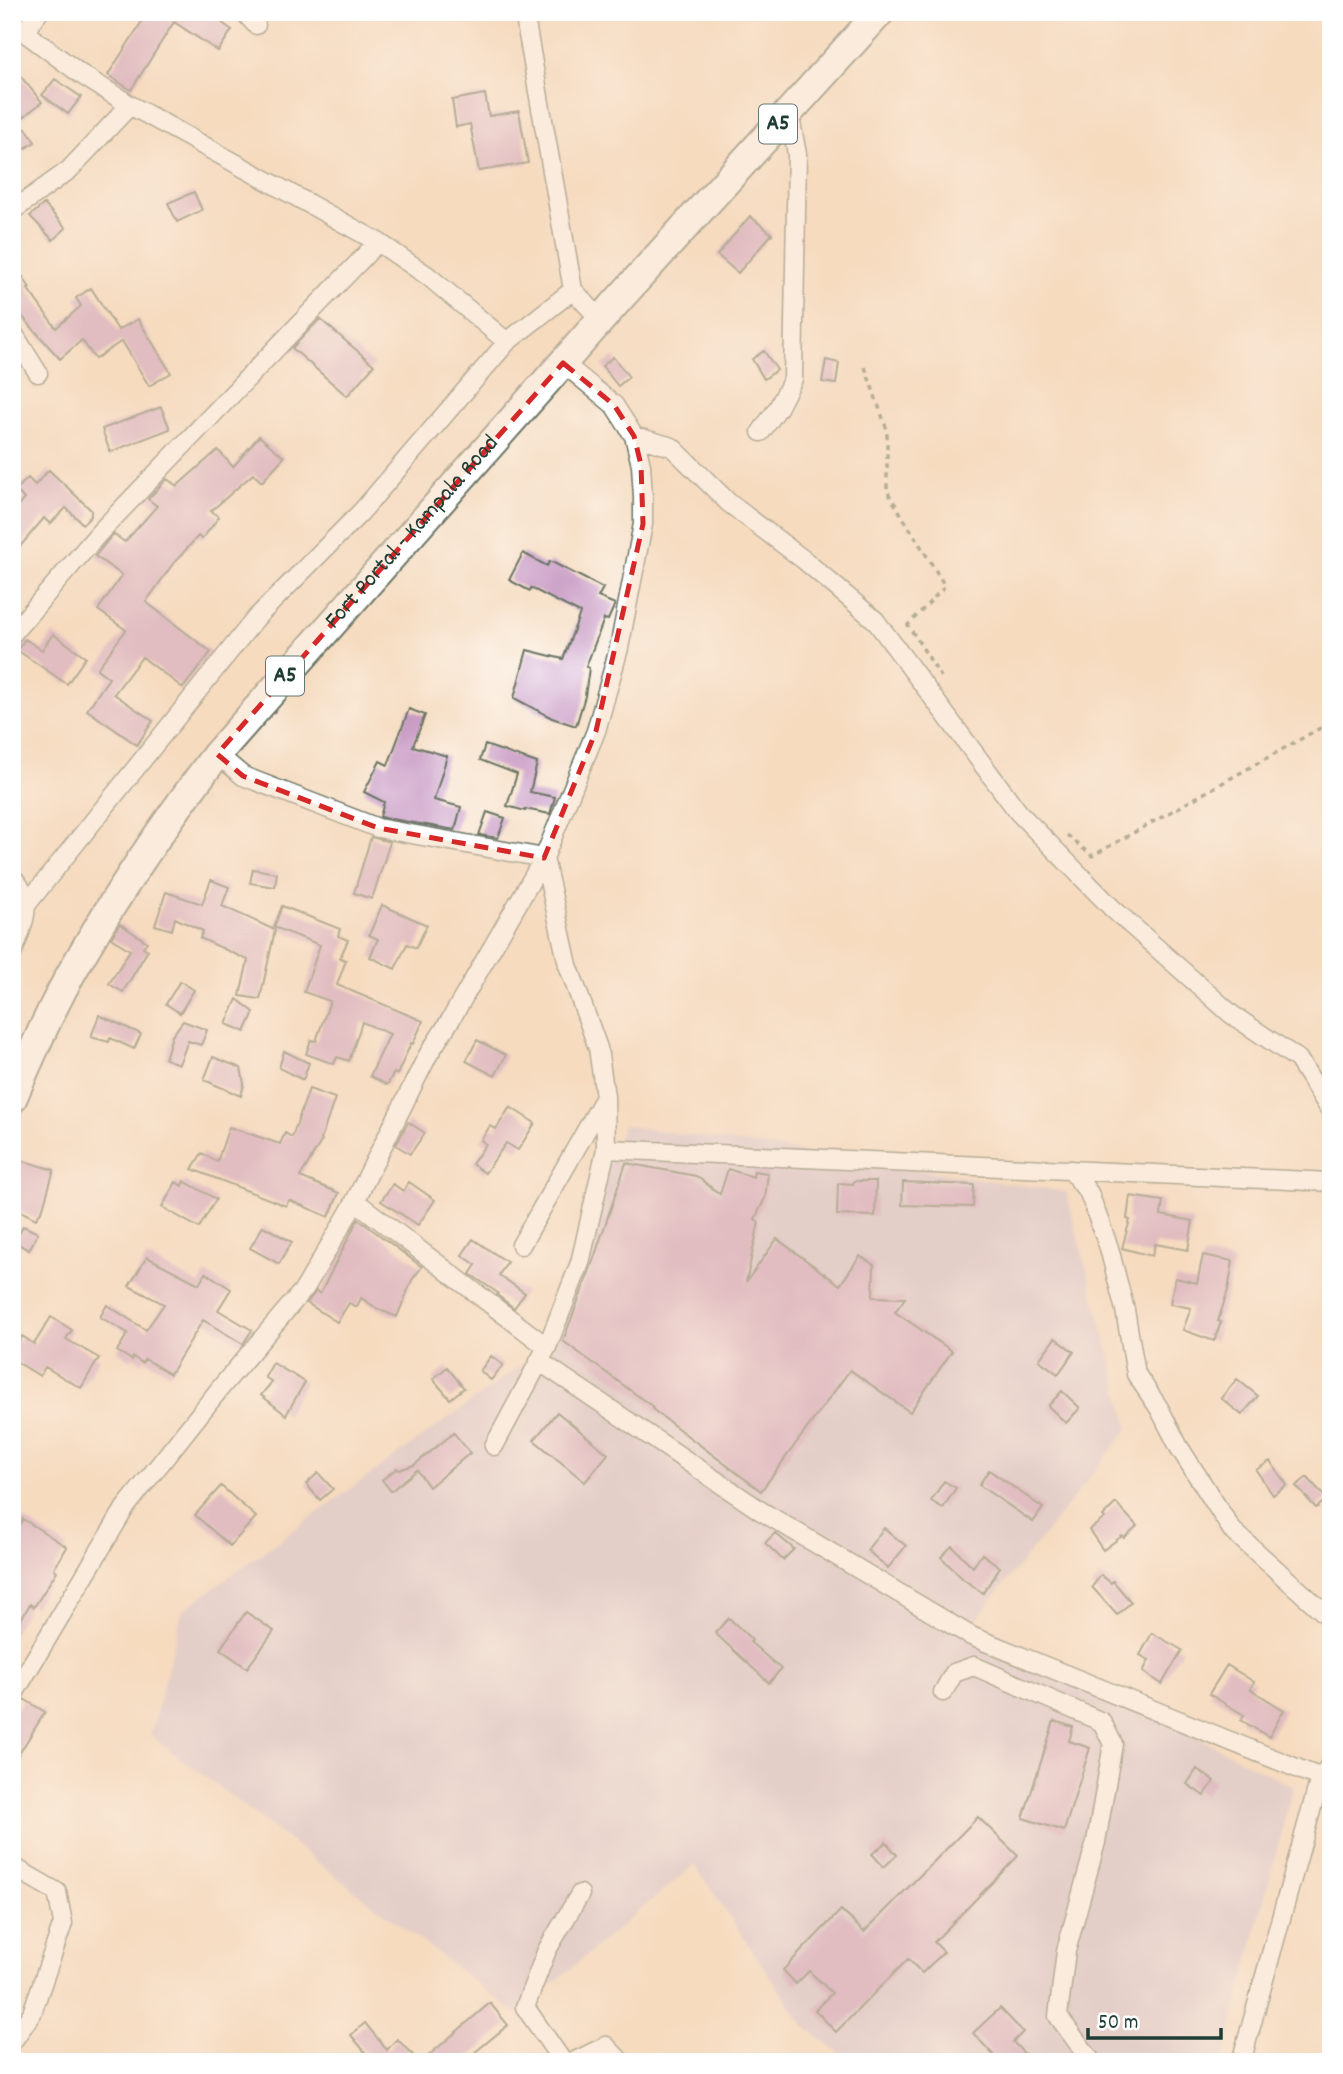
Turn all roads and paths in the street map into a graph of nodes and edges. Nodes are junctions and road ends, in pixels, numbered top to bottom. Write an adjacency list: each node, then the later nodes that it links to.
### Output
1 (39, 12): 4 (street)
2 (524, 12): 9 (street)
3 (880, 12): 6 (main road, Fort Portal - Kampala Road / A5)
4 (18, 27): 5 (street)
5 (130, 105): 7 (street); 8 (street)
6 (789, 111): 10 (main road, Fort Portal - Kampala Road / A5); 16 (street)
7 (12, 211)
8 (378, 242): 12 (street); 18 (street)
9 (573, 290): 10 (street); 12 (street)
10 (601, 320): 13 (main road, Fort Portal - Kampala Road / A5)
11 (12, 331): 15 (street)
12 (507, 342): 25 (street)
13 (563, 363): 17 (street); 21 (main road, Fort Portal - Kampala Road / A5)
14 (865, 367): 19 (path)
15 (38, 373)
16 (761, 432)
17 (634, 436): 23 (street); 29 (street)
18 (12, 635)
19 (943, 680)
20 (1331, 722): 22 (path)
21 (217, 754): 23 (street); 28 (main road, Fort Portal - Kampala Road / A5)
22 (1063, 832)
23 (544, 858): 27 (street); 33 (street)
24 (12, 878): 25 (street)
25 (27, 904): 26 (street)
26 (12, 954)
27 (605, 1096): 30 (street); 34 (street)
28 (12, 1099)
29 (1331, 1111)
30 (606, 1149): 31 (street); 35 (street)
31 (1071, 1170): 32 (street); 37 (street)
32 (1331, 1182)
33 (355, 1200): 35 (street); 39 (street)
34 (521, 1245)
35 (543, 1354): 36 (street); 40 (street)
36 (494, 1446)
37 (1331, 1619)
38 (943, 1692): 47 (street)
39 (12, 1697)
40 (1327, 1775): 48 (street)
41 (12, 1866): 43 (street)
42 (580, 1894): 44 (street)
43 (12, 2042)
44 (563, 2062)
45 (573, 2062): 46 (street)
46 (621, 2062)
47 (1093, 2062)
48 (1241, 2062)

